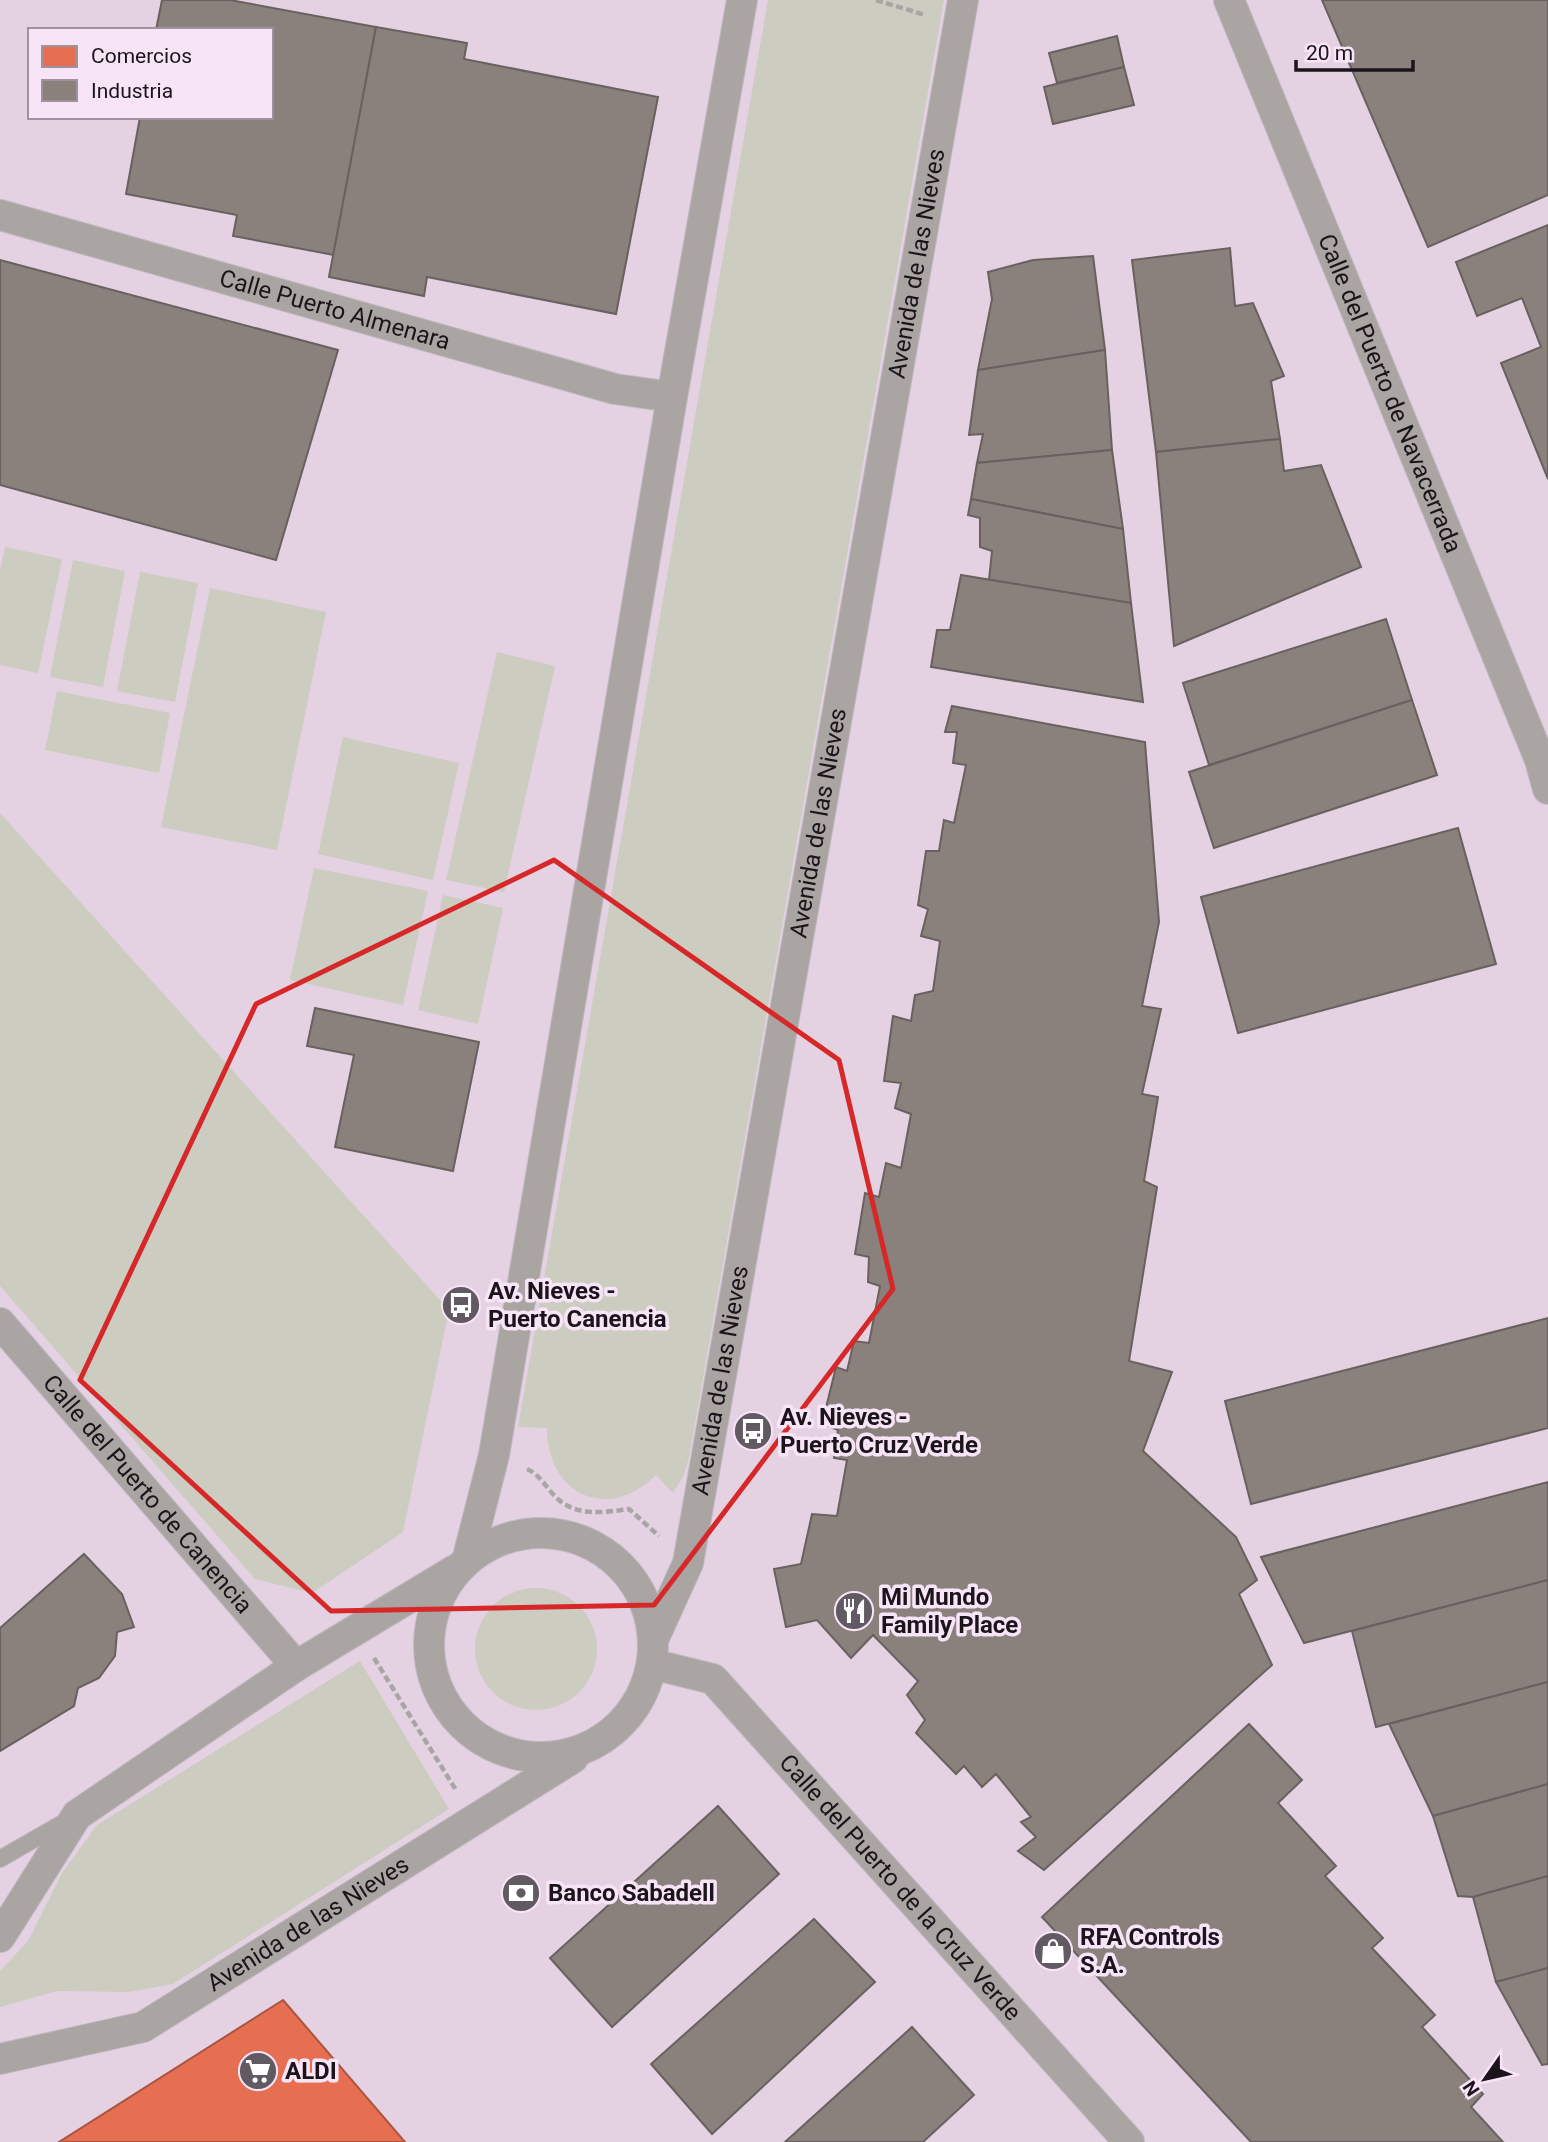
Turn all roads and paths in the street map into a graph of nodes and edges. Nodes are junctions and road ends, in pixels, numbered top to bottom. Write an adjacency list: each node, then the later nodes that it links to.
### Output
1 (742, 0): 6 (street)
2 (876, 0): 4 (path)
3 (1229, 0): 7 (street, Calle del Puerto de Navacerrada)
4 (961, 13): 10 (street, Avenida de las Nieves)
5 (0, 215): 6 (street, Calle Puerto Almenara)
6 (672, 397): 9 (street)
7 (1548, 789)
8 (0, 1323): 14 (street, Calle del Puerto de Canencia)
9 (494, 1455): 10 (path); 11 (street)
10 (688, 1563): 13 (street, Avenida de las Nieves)
11 (462, 1564): 12 (street); 13 (street); 15 (street)
12 (357, 1629): 14 (street); 17 (path)
13 (653, 1652): 15 (street); 21 (street, Calle del Puerto de la Cruz Verde)
14 (296, 1666): 16 (street)
15 (596, 1744): 17 (street, Avenida de las Nieves)
16 (77, 1815): 18 (lane); 19 (street)
17 (473, 1818): 20 (street, Avenida de las Nieves)
18 (0, 1859)
19 (0, 1937)
20 (0, 2059)
21 (1129, 2142)

